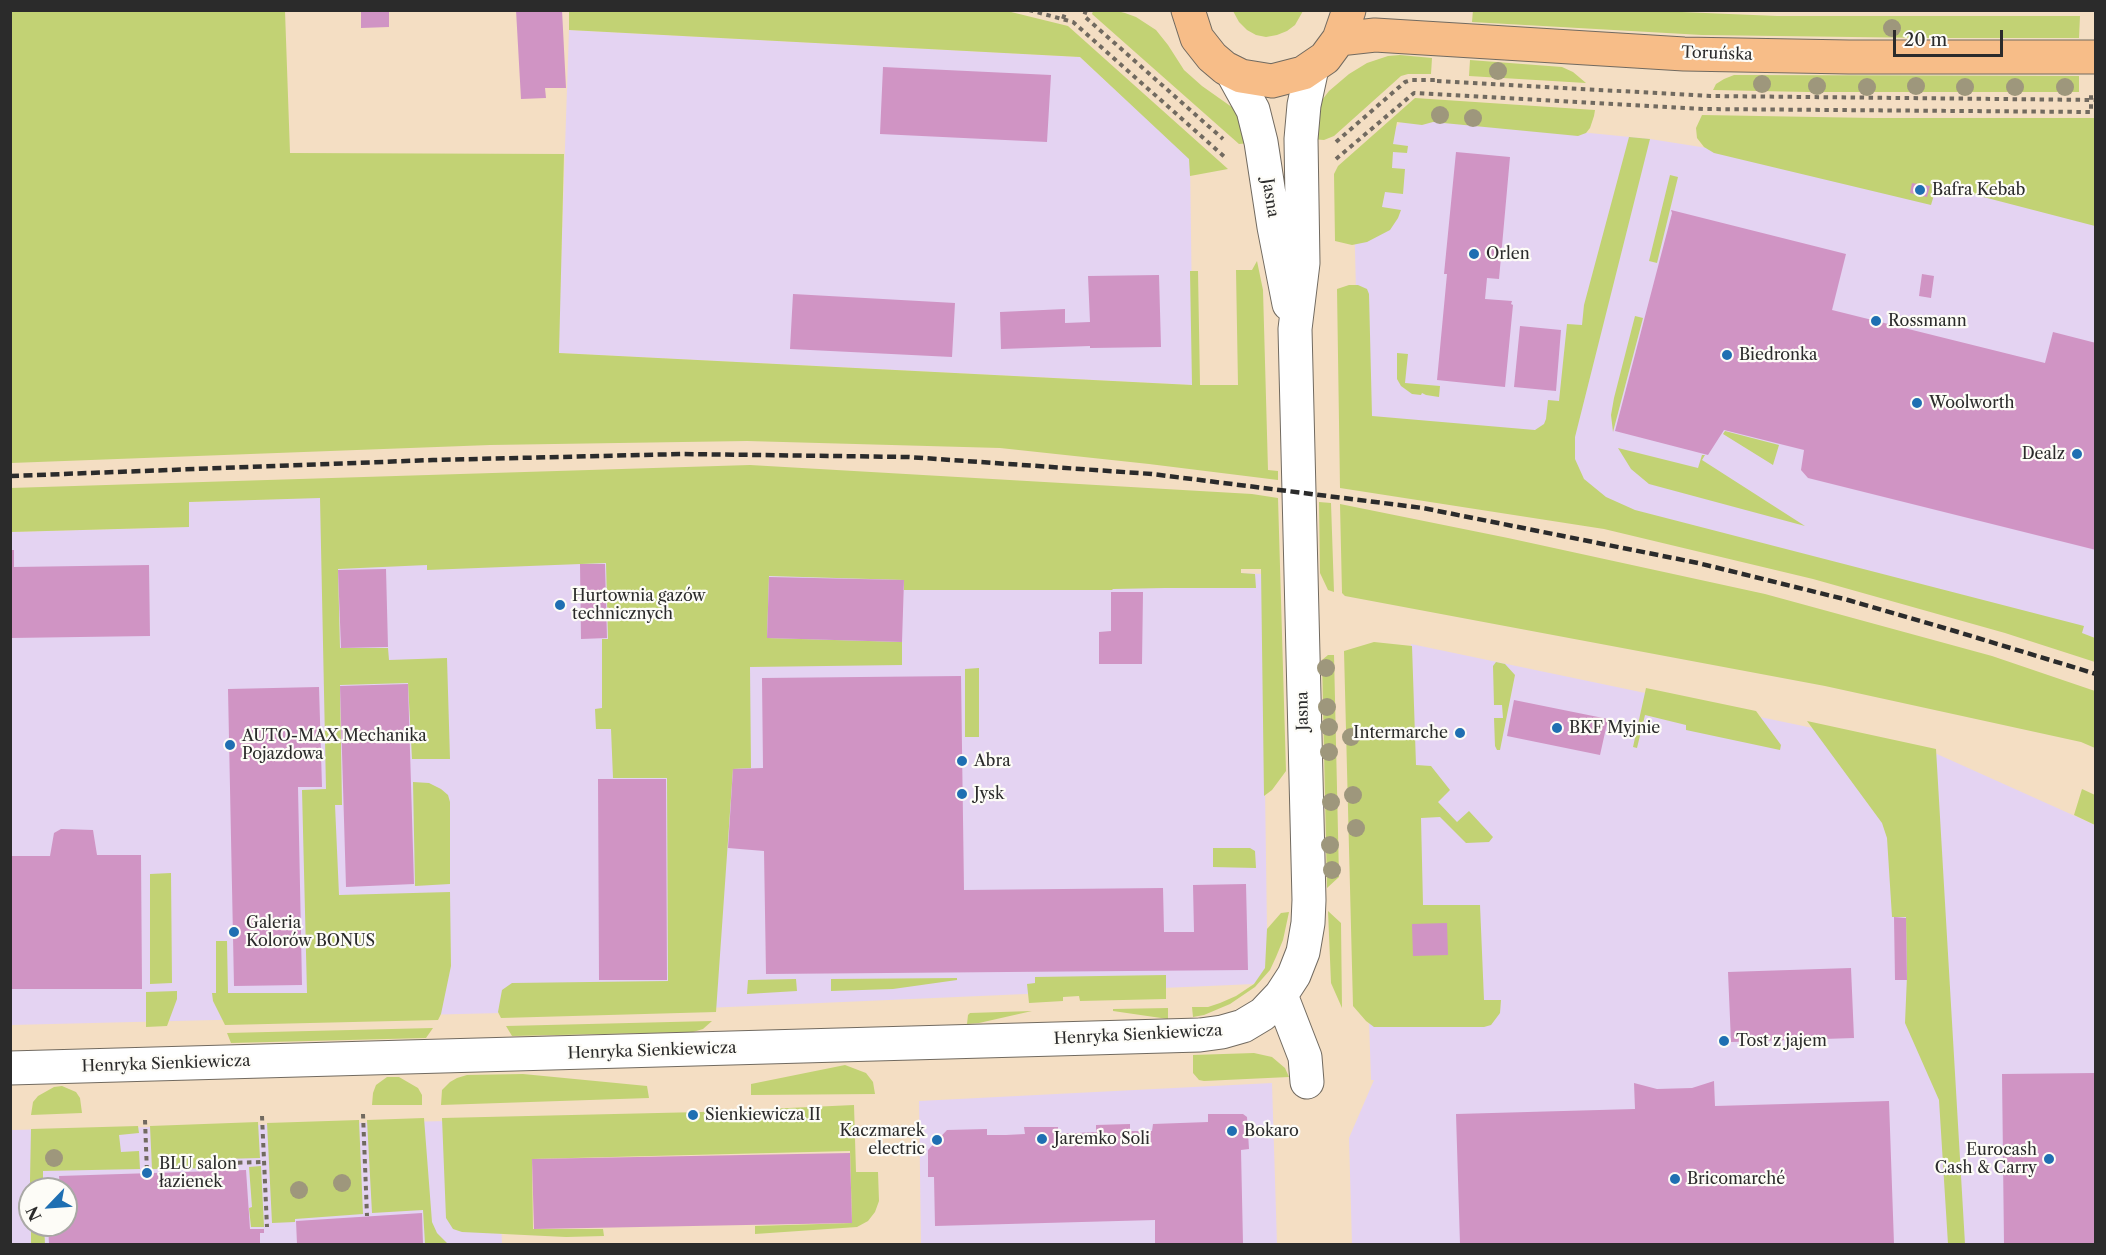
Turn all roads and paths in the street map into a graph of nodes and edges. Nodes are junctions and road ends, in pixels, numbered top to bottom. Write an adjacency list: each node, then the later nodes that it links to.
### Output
1 (1029, 10): 5 (path)
2 (1066, 10): 5 (path)
3 (1086, 10): 14 (path)
4 (1185, 12): 10 (main road)
5 (1063, 19): 17 (path)
6 (1344, 25): 7 (main road, Toruńska); 8 (main road)
7 (2096, 57)
8 (1312, 68): 10 (main road); 18 (street, Jasna)
9 (1438, 69): 11 (path)
10 (1232, 72): 18 (street, Jasna)
11 (1437, 81): 12 (path); 15 (path)
12 (2096, 99)
13 (2091, 112): 16 (path)
14 (1226, 142)
15 (1327, 146)
16 (1328, 164)
17 (1233, 165)
18 (1295, 329): 19 (street, Jasna)
19 (1281, 995): 20 (street, Henryka Sienkiewicza); 21 (street)
20 (10, 1068)
21 (1307, 1082)
22 (363, 1114): 28 (path)
23 (262, 1116): 25 (path)
24 (145, 1120): 27 (path)
25 (264, 1162): 26 (path); 29 (path)
26 (229, 1171)
27 (147, 1173)
28 (367, 1216)
29 (267, 1227)

